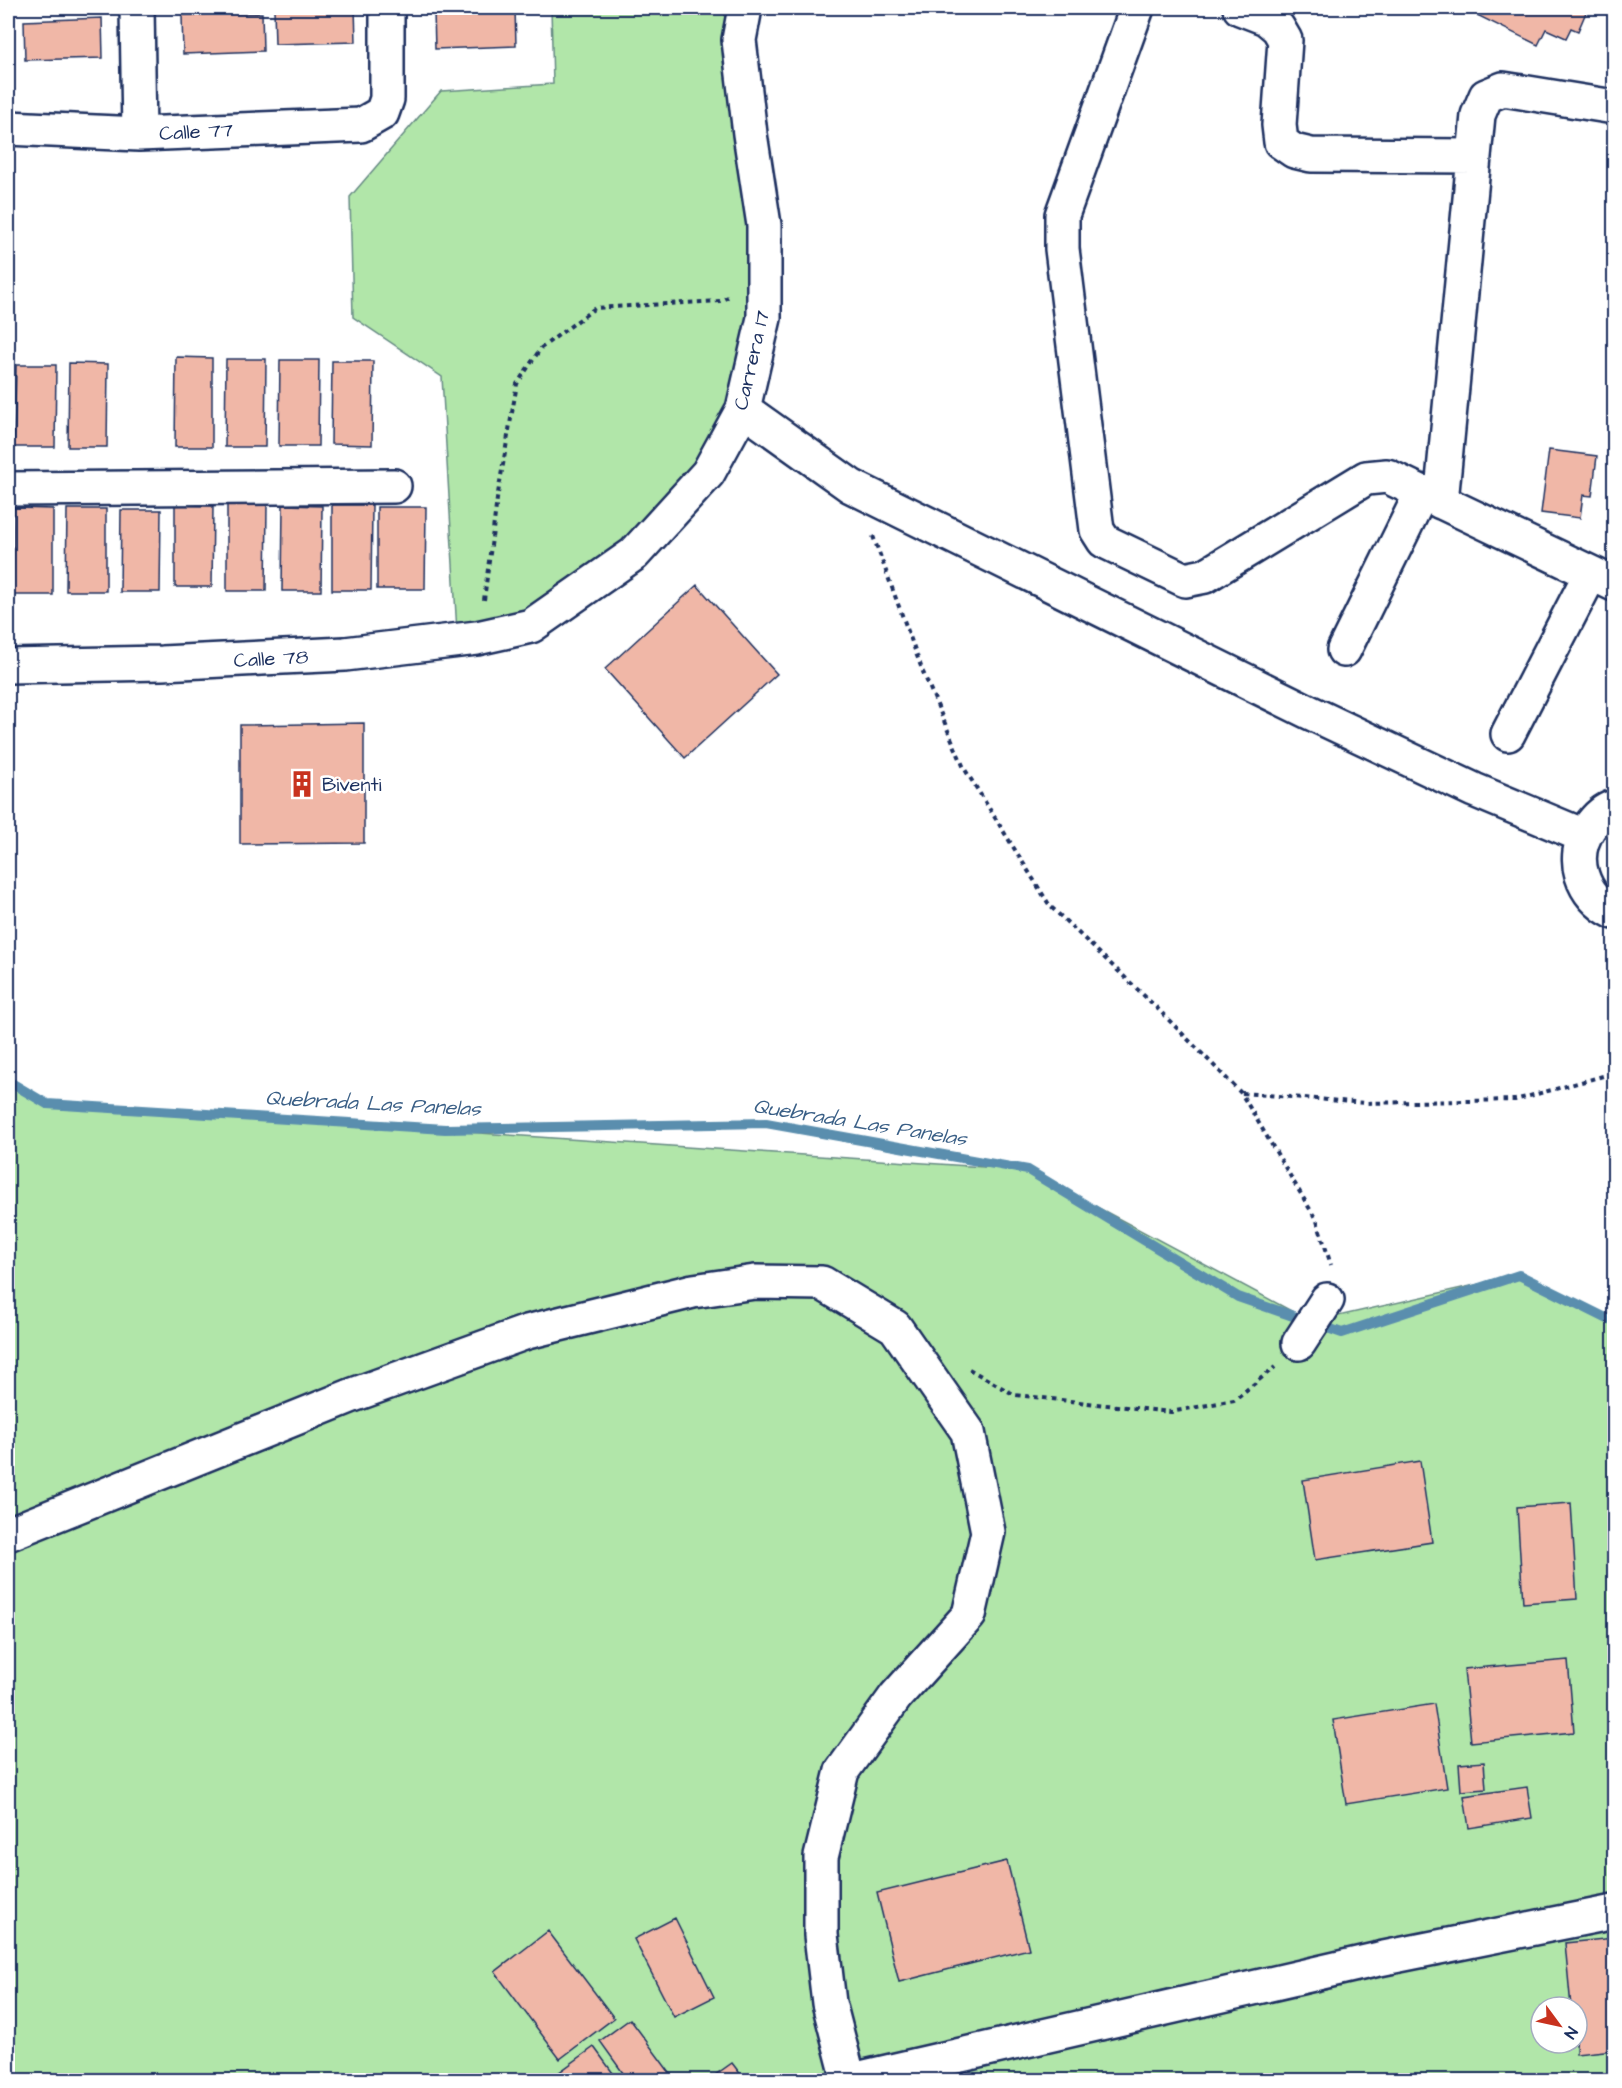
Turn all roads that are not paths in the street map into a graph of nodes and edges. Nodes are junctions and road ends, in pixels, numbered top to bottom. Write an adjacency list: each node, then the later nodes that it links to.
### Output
1 (138, 8): 8 (street)
2 (387, 8): 8 (street, Calle 77)
3 (745, 8): 10 (street, Carrera 17)
4 (1137, 8): 13 (street)
5 (1240, 8): 9 (street)
6 (1614, 107): 9 (street)
7 (8, 128): 8 (street, Calle 77)
8 (139, 134)
9 (1474, 156): 13 (street)
10 (743, 409): 15 (street, Carrera 17); 20 (street)
11 (394, 486): 12 (street)
12 (8, 489)
13 (1431, 497): 14 (street); 16 (street)
14 (1603, 578): 18 (street)
15 (531, 626): 17 (street, Calle 78)
16 (1344, 650)
17 (8, 666)
18 (1508, 734)
19 (1613, 804): 20 (street)
20 (1584, 836): 21 (street)
21 (1614, 912)
22 (1327, 1300): 23 (street)
23 (1299, 1343)
24 (8, 1534): 26 (street)
25 (1614, 1912): 26 (street)
26 (850, 2080)

